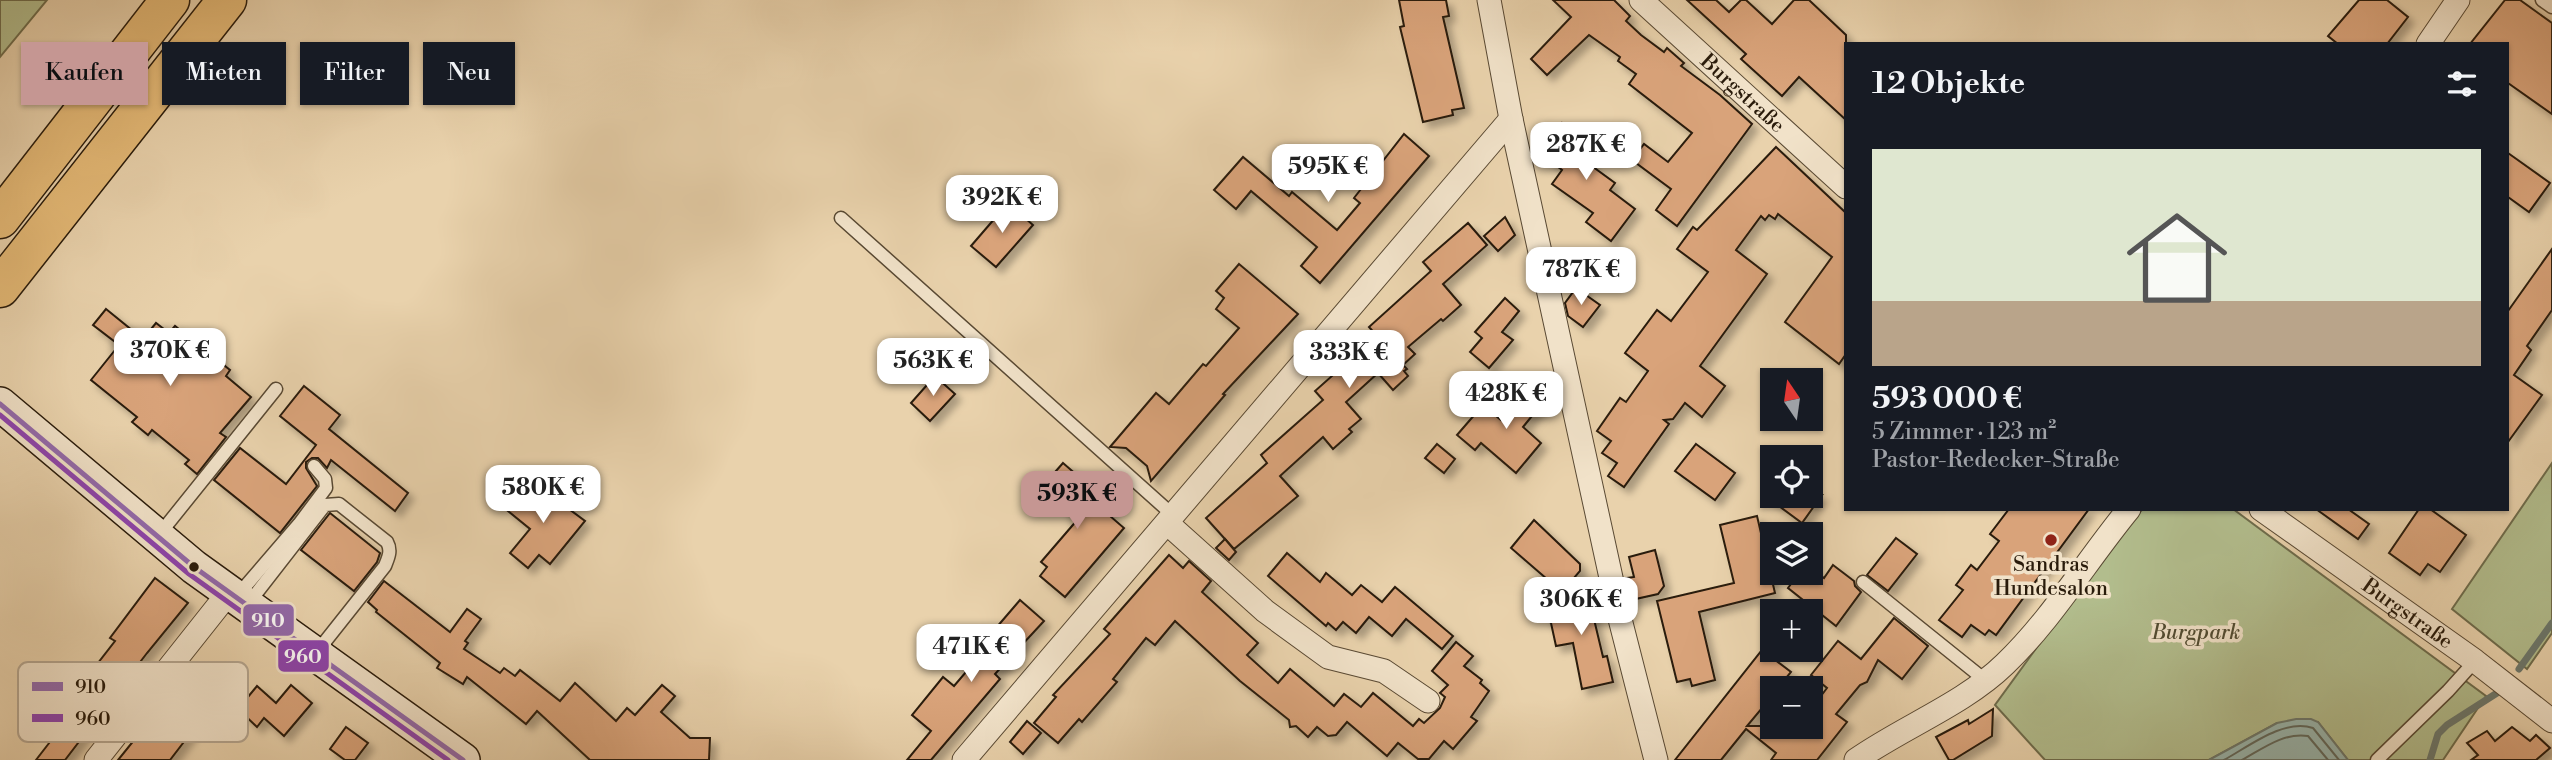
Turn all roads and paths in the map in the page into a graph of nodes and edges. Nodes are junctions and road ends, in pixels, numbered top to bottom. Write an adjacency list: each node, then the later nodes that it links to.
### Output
1 (170, 0): 12 (highway)
2 (227, 0): 13 (highway)
3 (1489, 0): 9 (street)
4 (1641, 0): 10 (street, Burgstraße)
5 (2458, 0): 8 (street)
6 (2542, 0): 7 (lane)
7 (2552, 7)
8 (2429, 42)
9 (1511, 119): 19 (street); 33 (street)
10 (1844, 185)
11 (841, 218): 19 (lane)
12 (0, 219)
13 (0, 288)
14 (276, 388): 20 (lane)
15 (0, 404): 20 (street)
16 (314, 466): 22 (lane)
17 (2127, 511): 26 (street)
18 (2265, 511): 24 (street, Burgstraße)
19 (1171, 519): 27 (street); 32 (street)
20 (158, 536): 22 (street)
21 (1863, 582): 26 (lane)
22 (238, 597): 23 (street); 23 (lane); 25 (street)
23 (316, 653): 31 (street)
24 (2475, 661): 28 (street, Burgstraße); 35 (lane)
25 (181, 662)
26 (1985, 680): 34 (street)
27 (1428, 701)
28 (2552, 721)
29 (112, 742): 30 (street)
30 (96, 760)
31 (463, 760)
32 (964, 760)
33 (1656, 760)
34 (1856, 760)
35 (2376, 760)

